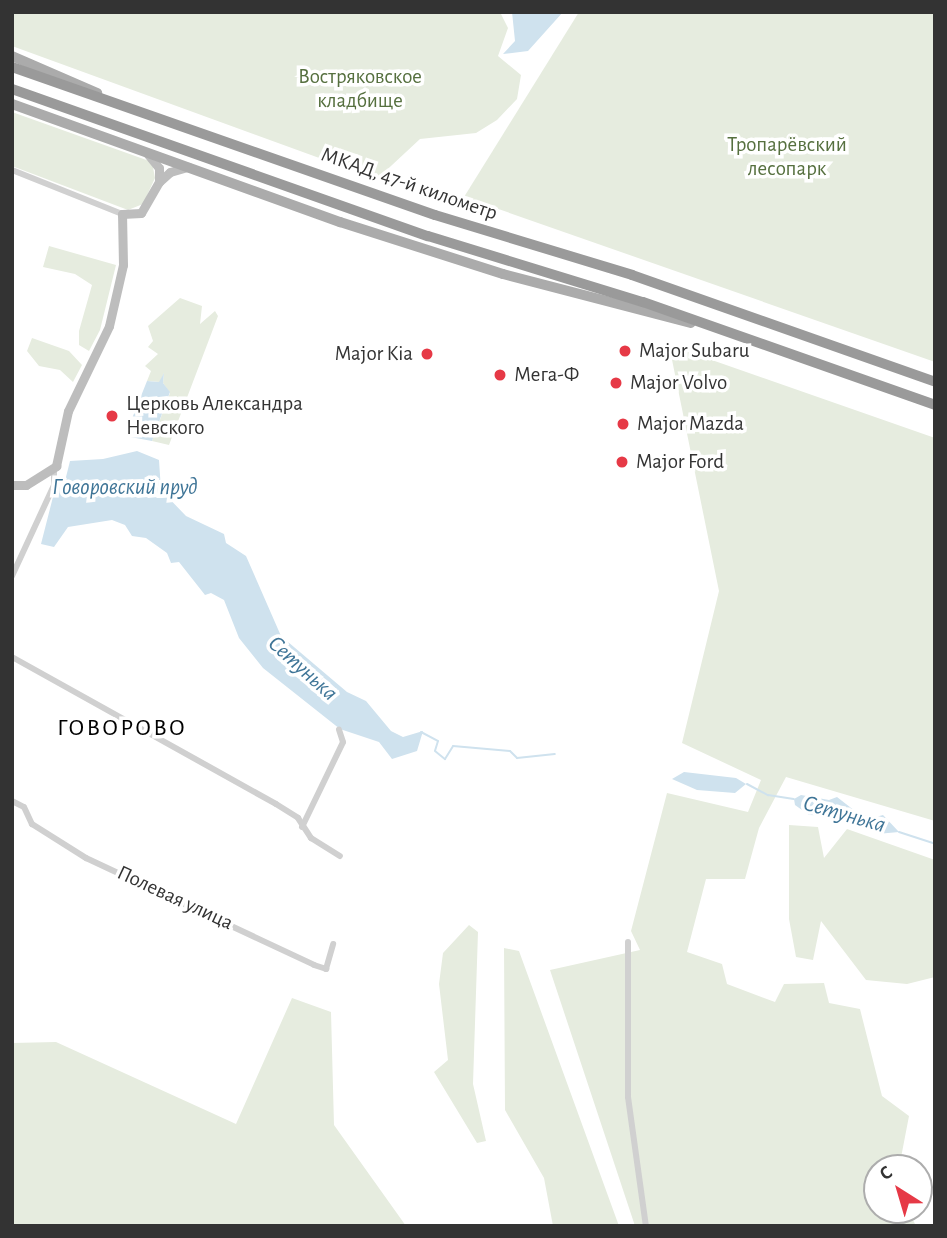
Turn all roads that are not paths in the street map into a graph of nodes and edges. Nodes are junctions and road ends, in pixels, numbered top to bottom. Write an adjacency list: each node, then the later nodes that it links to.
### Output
1 (12, 56): 5 (main road)
2 (12, 67): 5 (highway, МКАД, 47-й километр)
3 (12, 89): 11 (highway, МКАД, 47-й километр)
4 (12, 104): 6 (main road)
5 (129, 108): 12 (highway, МКАД, 47-й километр)
6 (146, 152): 7 (main road); 9 (street)
7 (190, 167): 9 (street); 11 (main road)
8 (12, 170): 10 (street)
9 (159, 182): 10 (street)
10 (122, 214): 14 (street)
11 (729, 332): 13 (highway, МКАД, 47-й километр)
12 (935, 382)
13 (935, 405)
14 (54, 470): 15 (street); 16 (street)
15 (12, 485)
16 (12, 576)
17 (12, 657): 20 (street)
18 (339, 730): 20 (street)
19 (12, 801): 23 (street, Полевая улица)
20 (302, 827): 21 (street)
21 (340, 856)
22 (628, 942): 24 (street)
23 (333, 944)
24 (646, 1226)

